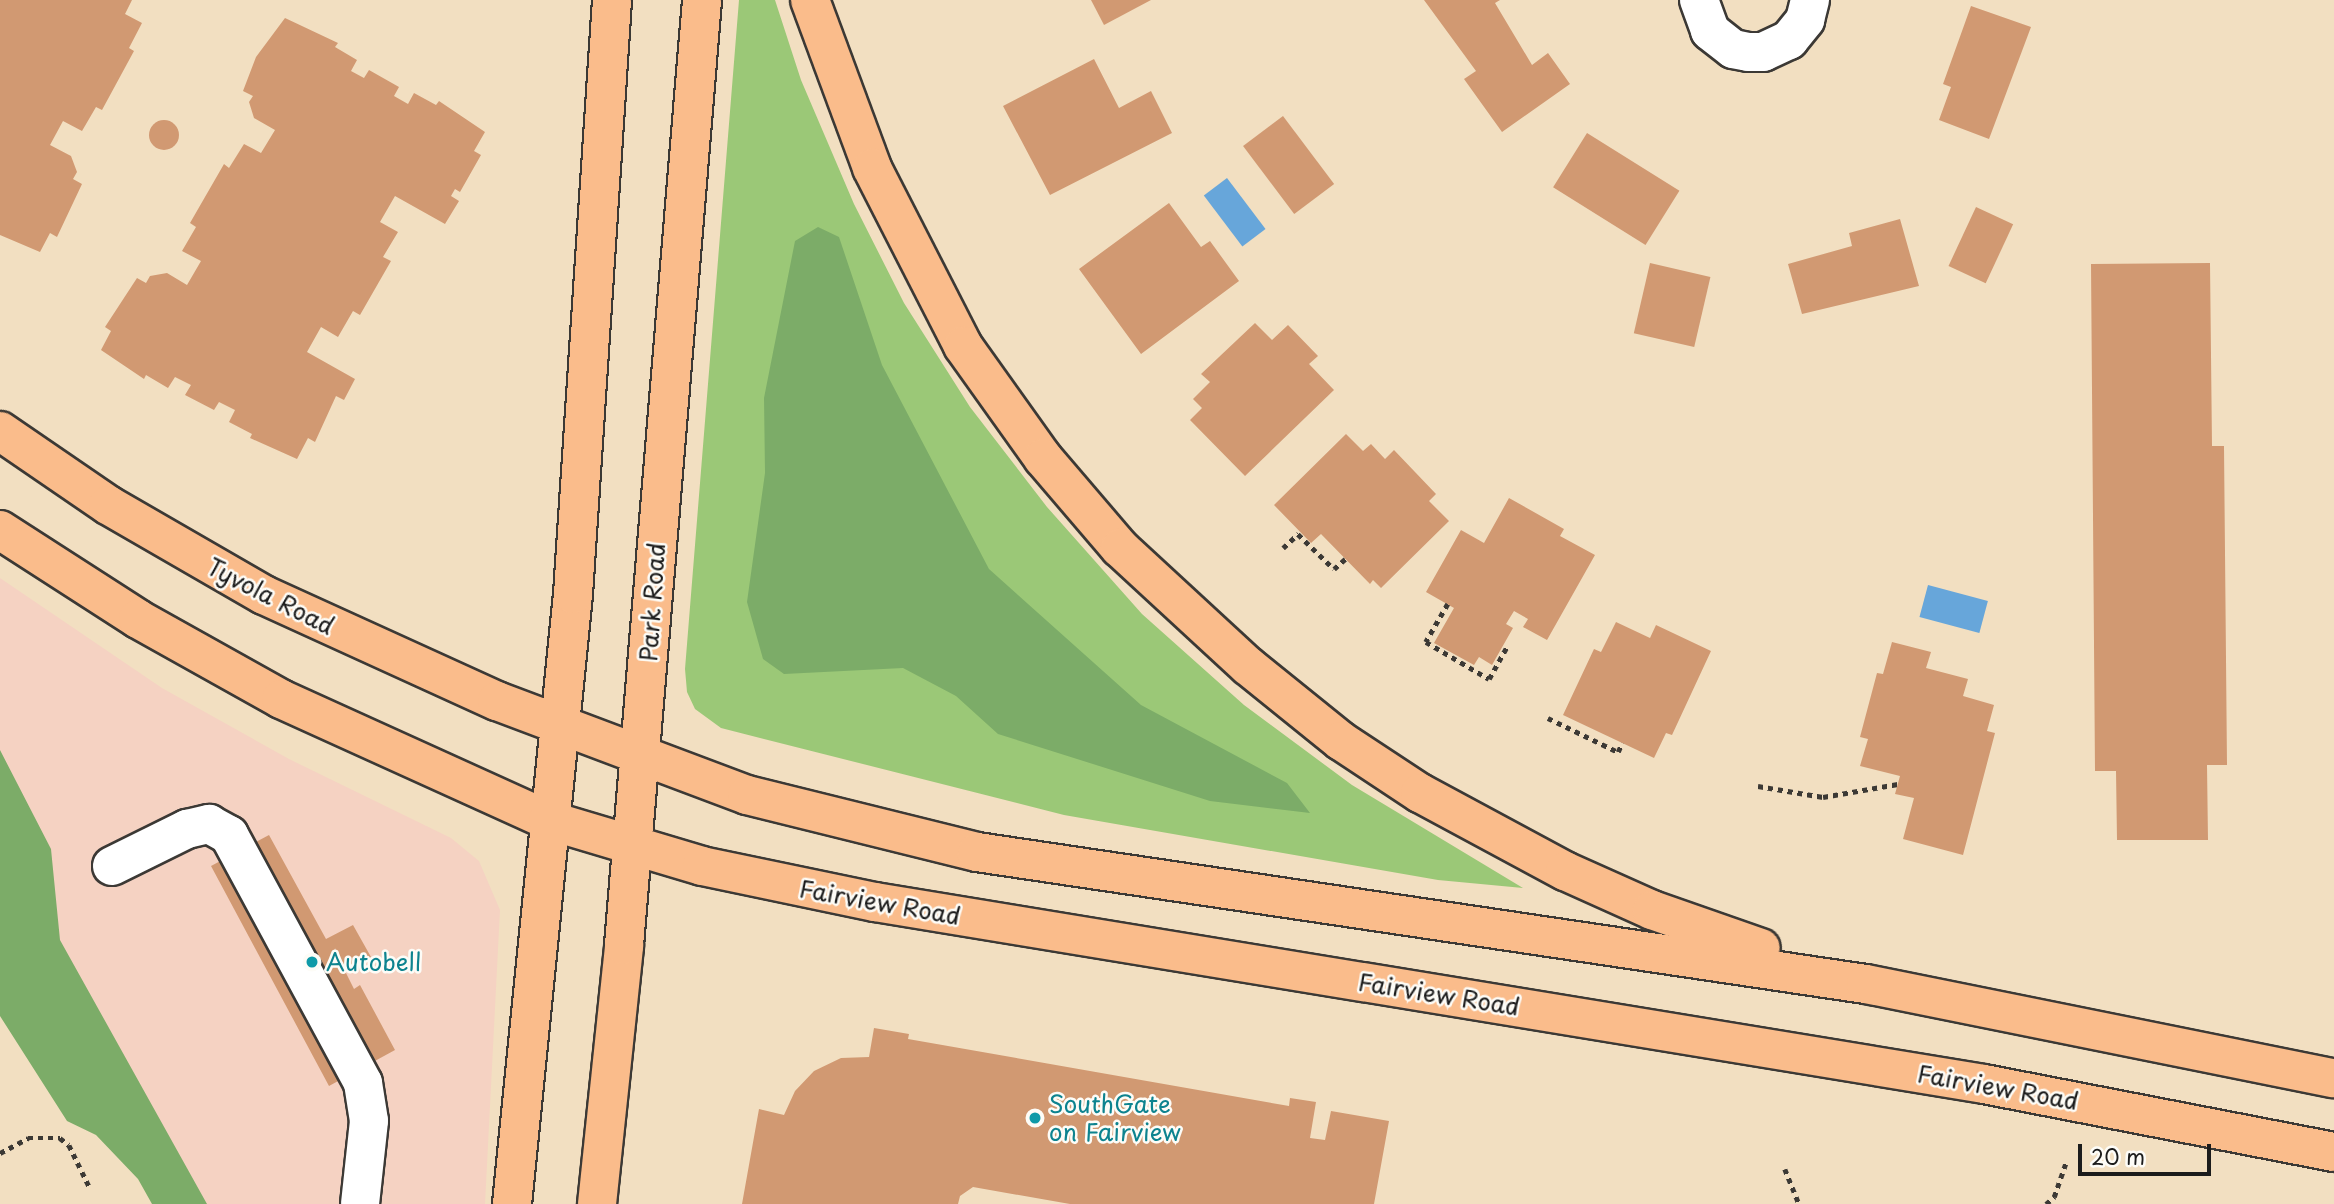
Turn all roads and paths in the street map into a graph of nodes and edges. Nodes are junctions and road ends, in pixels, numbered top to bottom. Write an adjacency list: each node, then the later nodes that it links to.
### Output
1 (612, 0): 13 (main road)
2 (702, 0): 15 (main road, Park Road)
3 (810, 0): 21 (main road)
4 (1699, 0): 5 (street)
5 (1810, 0)
6 (0, 431): 13 (main road, Tyvola Road)
7 (0, 530): 18 (main road)
8 (1283, 548): 9 (path)
9 (1345, 559)
10 (1448, 604): 11 (path)
11 (1508, 645)
12 (1548, 718): 14 (path)
13 (560, 727): 15 (main road); 18 (main road)
14 (1622, 743)
15 (640, 758): 19 (main road, Park Road); 21 (main road)
16 (1898, 784): 17 (path)
17 (1758, 786)
18 (548, 820): 19 (main road, Fairview Road); 29 (main road)
19 (632, 847): 23 (main road, Fairview Road); 30 (main road, Park Road)
20 (112, 866): 28 (street)
21 (1866, 984): 22 (main road)
22 (2334, 1078)
23 (2334, 1152)
24 (0, 1153): 27 (path)
25 (2067, 1160): 32 (path)
26 (1785, 1168): 31 (path)
27 (90, 1188)
28 (360, 1204)
29 (512, 1204)
30 (597, 1204)
31 (1798, 1204)
32 (2046, 1204)

